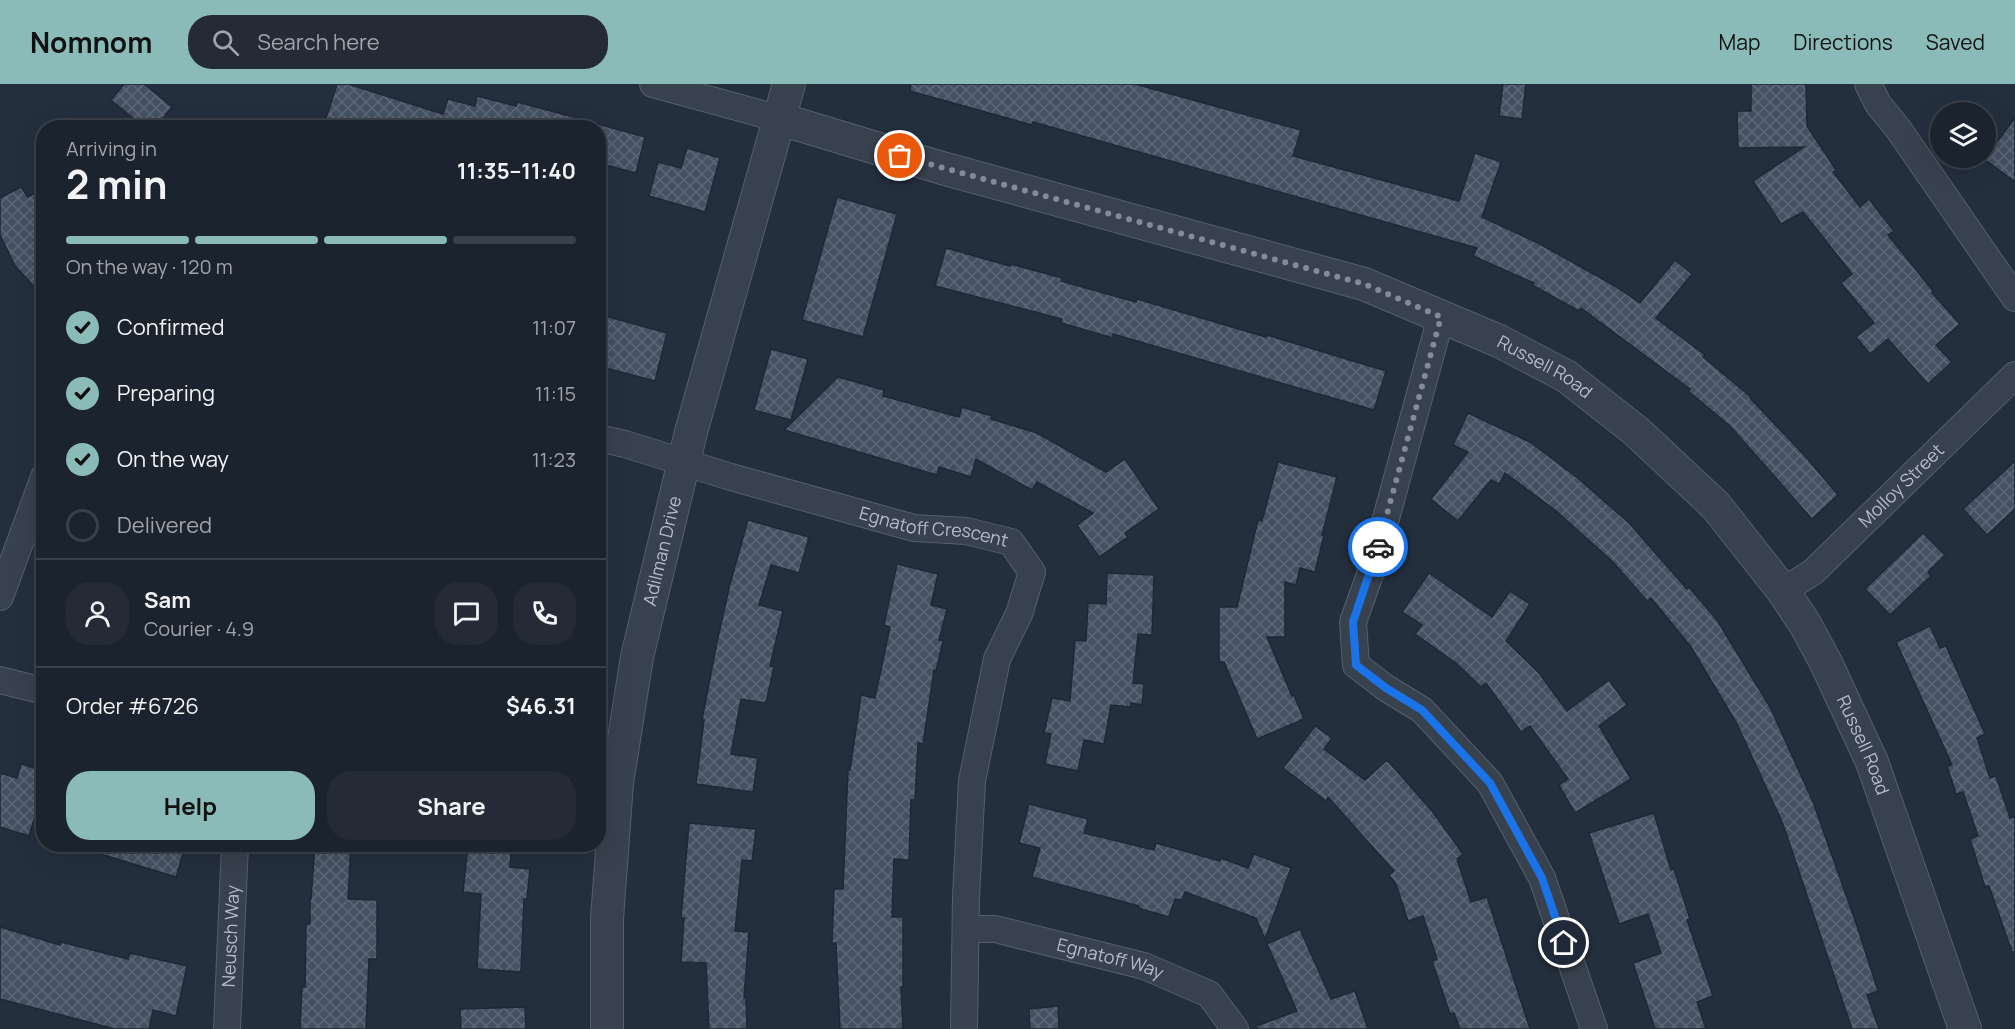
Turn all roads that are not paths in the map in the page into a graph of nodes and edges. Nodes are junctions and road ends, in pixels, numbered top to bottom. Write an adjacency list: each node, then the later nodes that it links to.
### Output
1 (653, 84): 4 (street)
2 (789, 84): 4 (street, Adilman Drive)
3 (1868, 84): 5 (street)
4 (780, 119): 6 (street, Russell Road); 9 (street, Adilman Drive)
5 (2015, 298)
6 (1441, 317): 11 (street, Russell Road); 21 (street)
7 (2015, 375): 11 (street, Molloy Street)
8 (606, 440): 9 (street)
9 (684, 463): 16 (street, Egnatoff Crescent); 18 (street, Adilman Drive)
10 (36, 499): 12 (street)
11 (1783, 591): 22 (street, Russell Road)
12 (0, 597)
13 (0, 680): 14 (street)
14 (36, 689)
15 (235, 852): 17 (street, Neusch Way)
16 (966, 929): 19 (street, Egnatoff Crescent); 20 (street, Egnatoff Way)
17 (227, 1029)
18 (607, 1029)
19 (964, 1029)
20 (1235, 1029)
21 (1594, 1029)
22 (1965, 1029)

